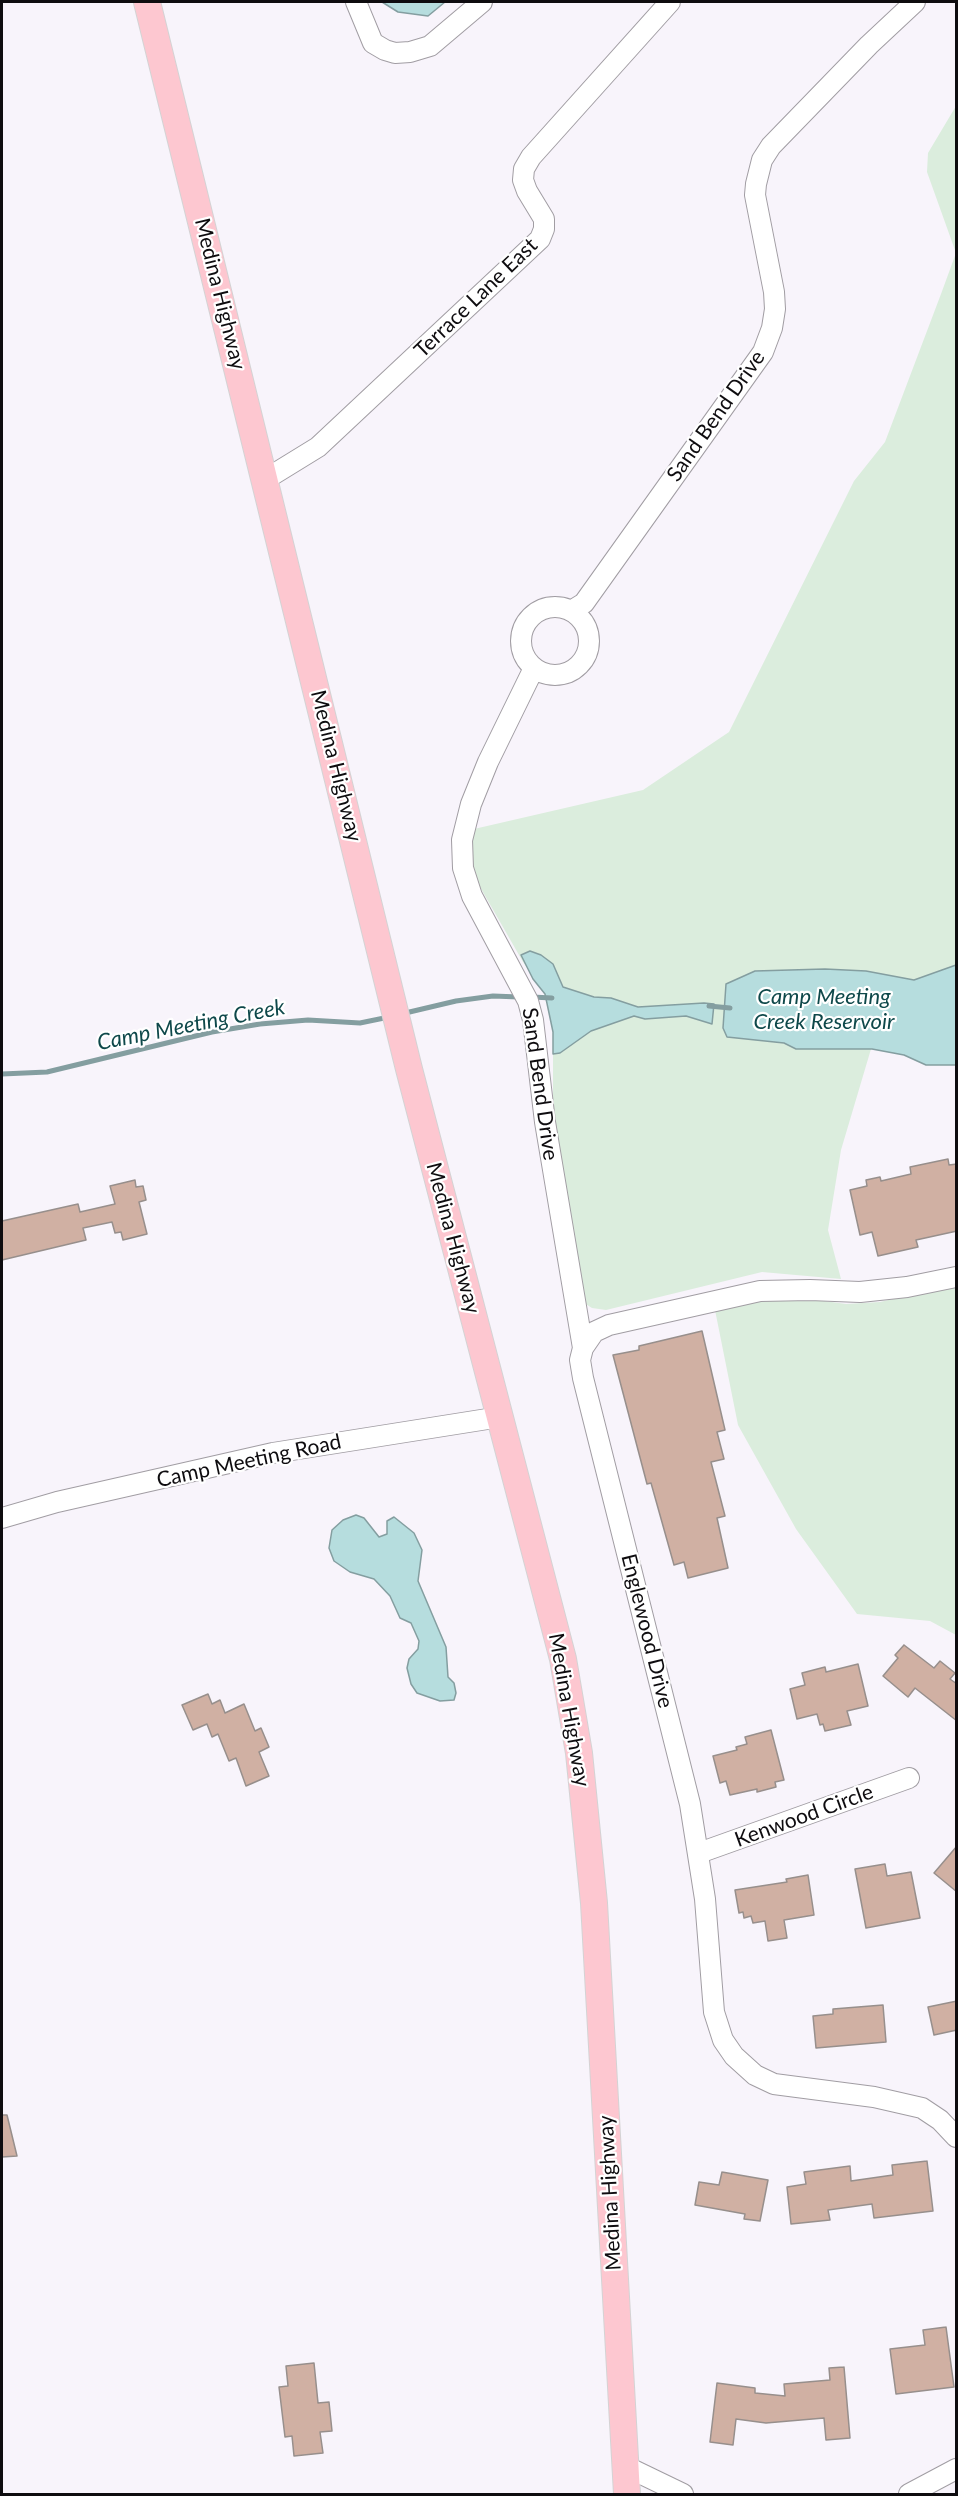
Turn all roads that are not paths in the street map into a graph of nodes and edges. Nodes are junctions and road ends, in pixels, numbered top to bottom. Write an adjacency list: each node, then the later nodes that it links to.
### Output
1 (147, 2): 6 (main road, Medina Highway)
2 (356, 2): 3 (street)
3 (482, 2)
4 (670, 2): 6 (street, Terrace Lane East)
5 (915, 2): 7 (street, Sand Bend Drive)
6 (266, 479): 11 (main road, Medina Highway)
7 (571, 611): 8 (street); 8 (street)
8 (534, 668): 10 (street, Sand Bend Drive)
9 (957, 1277): 10 (street)
10 (583, 1348): 14 (street, Englewood Drive)
11 (500, 1417): 12 (street, Camp Meeting Road); 16 (main road, Medina Highway)
12 (2, 1518)
13 (909, 1778): 14 (street, Kenwood Circle)
14 (699, 1853): 15 (street, Englewood Drive)
15 (953, 2127)
16 (624, 2466): 18 (main road, Medina Highway); 19 (street)
17 (957, 2469): 20 (street)
18 (627, 2494)
19 (683, 2494)
20 (909, 2494)

